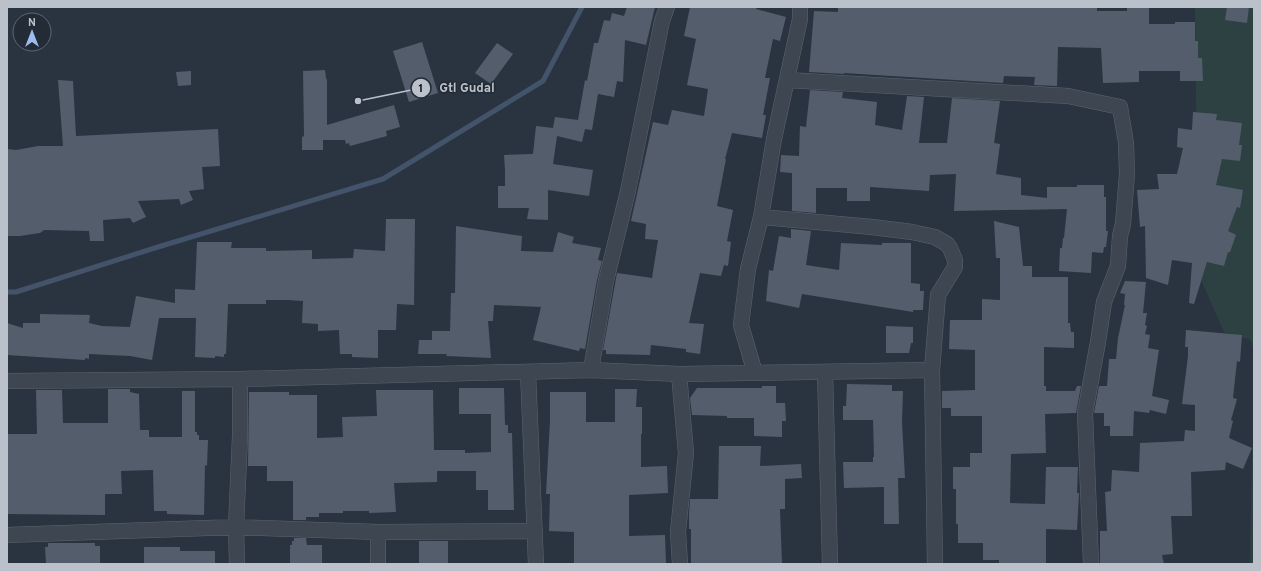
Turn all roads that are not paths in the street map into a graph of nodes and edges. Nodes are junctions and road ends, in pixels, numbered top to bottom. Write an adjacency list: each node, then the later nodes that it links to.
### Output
1 (667, 7): 5 (street)
2 (800, 7): 3 (street)
3 (787, 80): 4 (street); 23 (street)
4 (761, 217): 6 (street); 9 (street)
5 (591, 370): 7 (street); 10 (street)
6 (932, 370): 8 (street); 22 (street)
7 (528, 372): 11 (street); 14 (street)
8 (825, 372): 9 (street); 21 (street)
9 (755, 373): 10 (street)
10 (679, 374): 20 (street)
11 (240, 379): 12 (street); 13 (street)
12 (7, 381)
13 (236, 527): 15 (street); 16 (street); 17 (street)
14 (535, 531): 15 (street); 19 (street)
15 (378, 532): 18 (street)
16 (7, 535)
17 (237, 564)
18 (378, 564)
19 (536, 564)
20 (680, 564)
21 (830, 564)
22 (935, 564)
23 (1091, 564)

